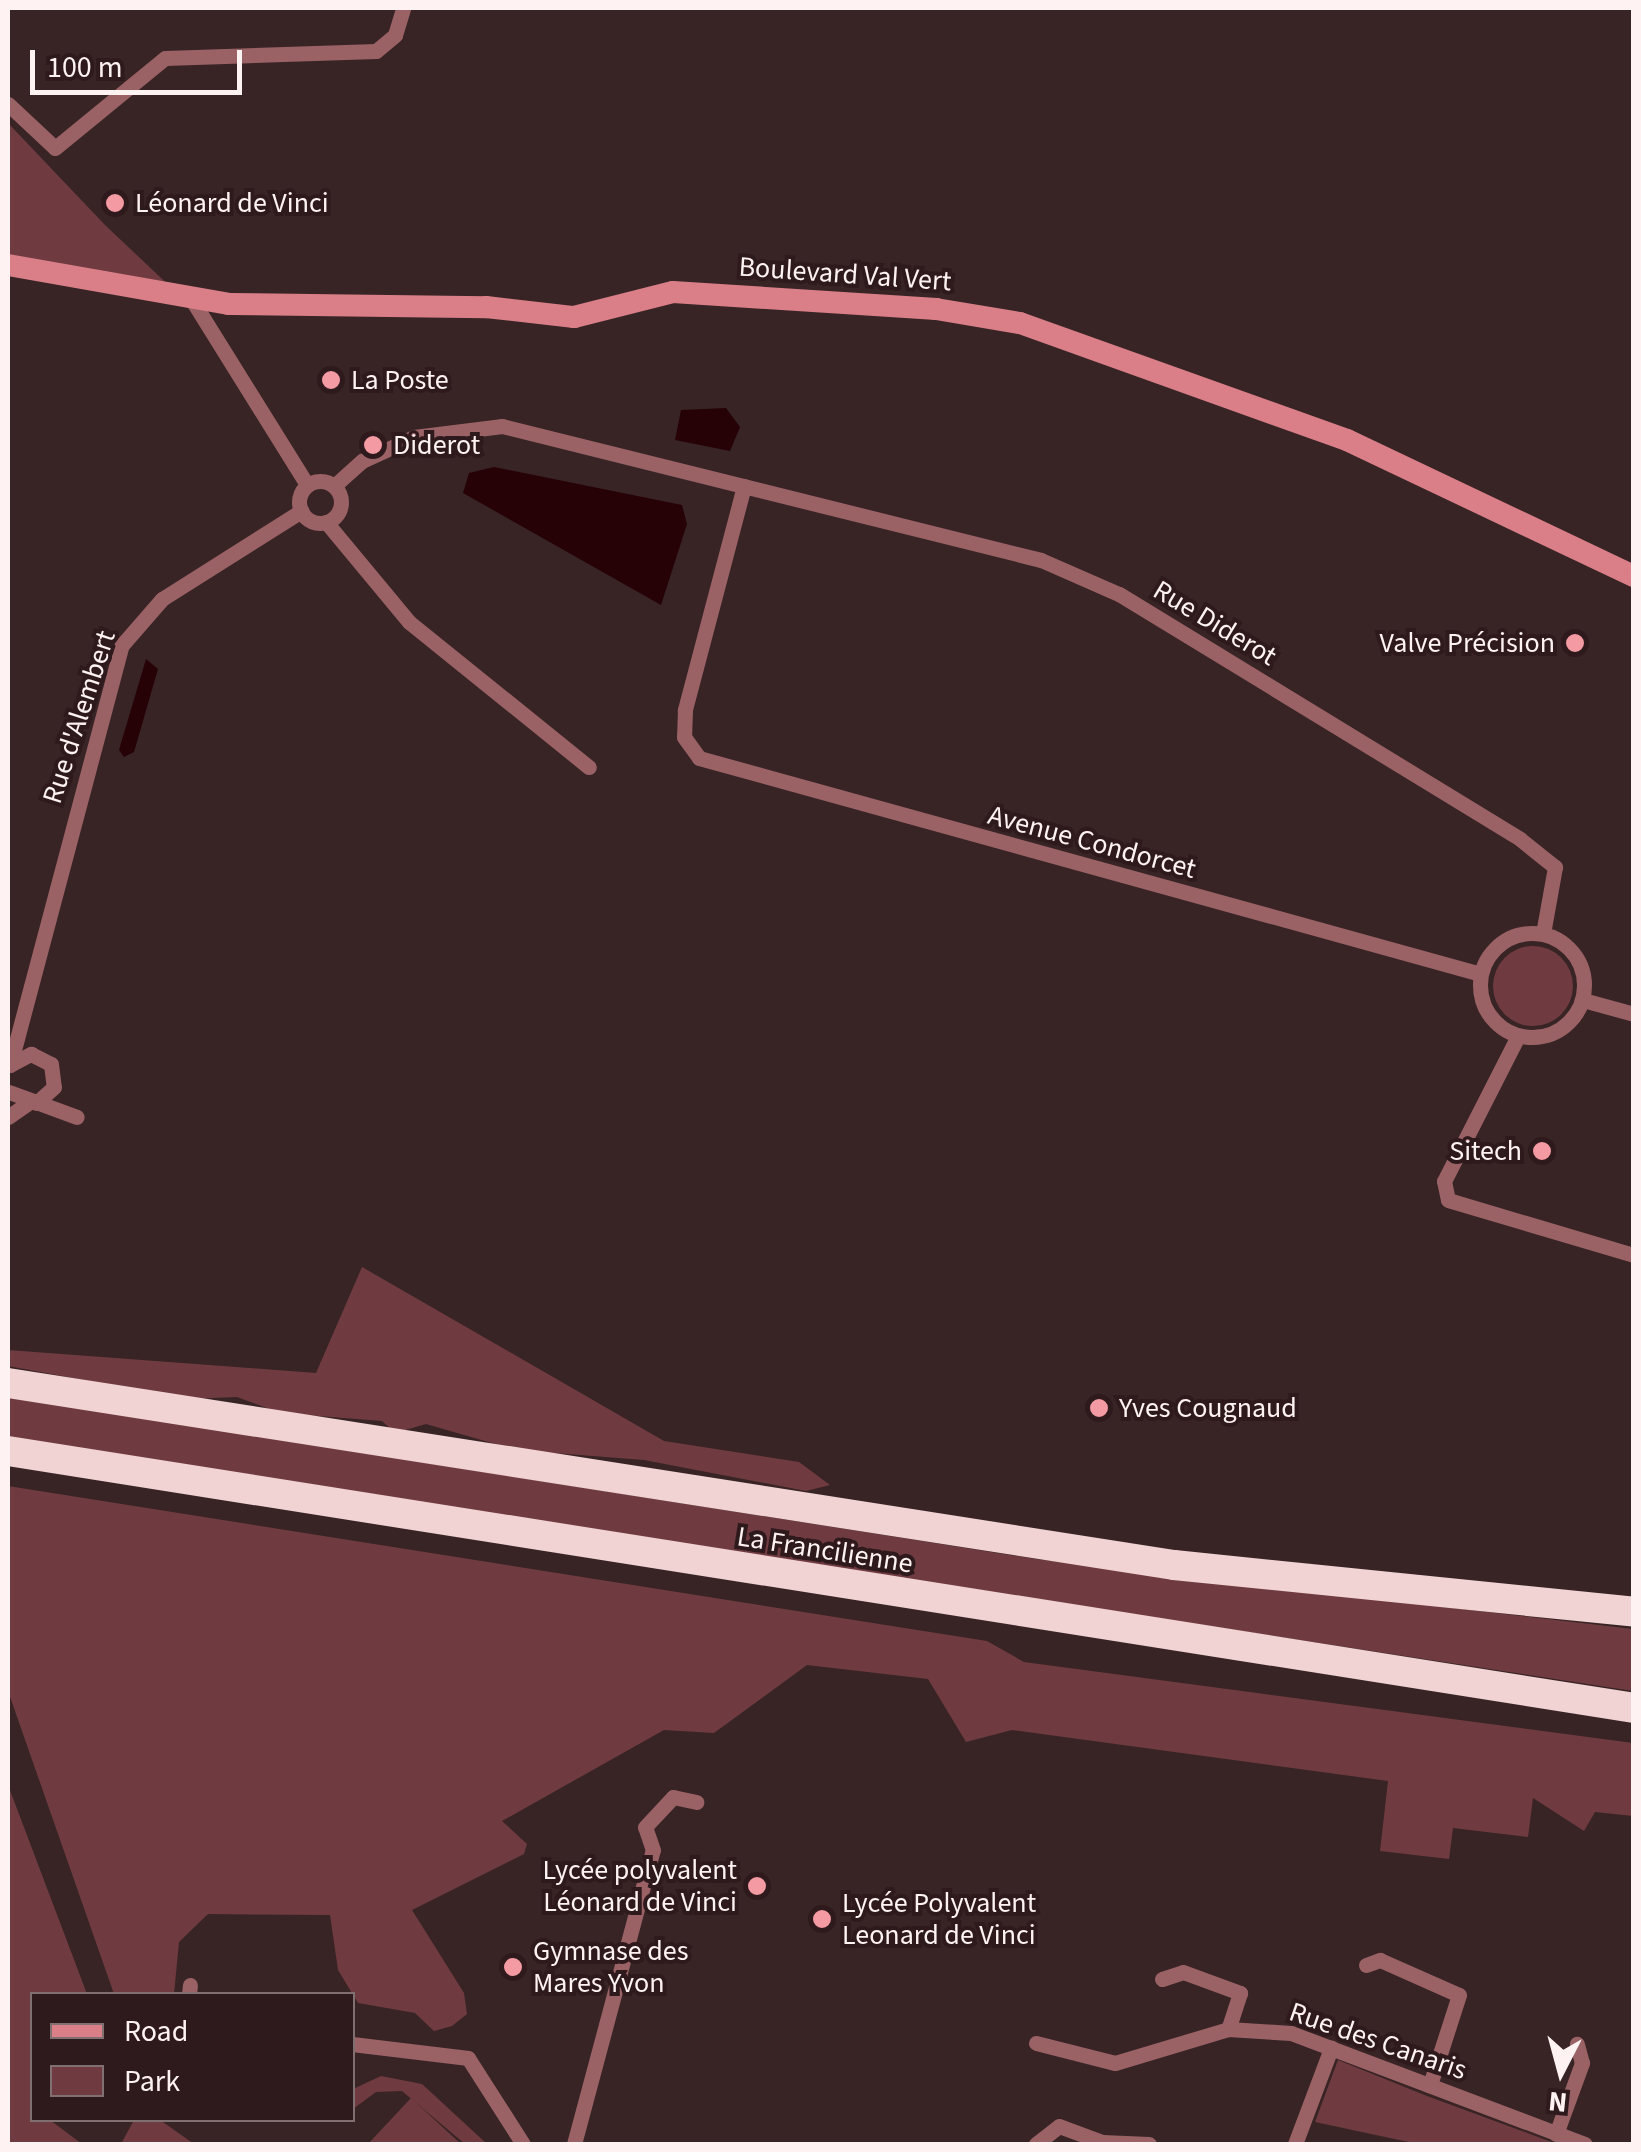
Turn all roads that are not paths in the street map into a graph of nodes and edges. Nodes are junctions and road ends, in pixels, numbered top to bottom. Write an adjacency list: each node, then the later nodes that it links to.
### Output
1 (403, 8): 2 (street)
2 (8, 104)
3 (8, 264): 4 (street, Boulevard Val Vert)
4 (192, 300): 5 (street); 10 (street, Boulevard Val Vert)
5 (307, 485): 6 (street); 8 (street)
6 (334, 486): 7 (street); 9 (street)
7 (744, 486): 12 (street, Rue Diderot); 13 (street, Avenue Condorcet)
8 (300, 510): 9 (street); 16 (street, Rue d'Alembert)
9 (326, 522): 11 (street)
10 (1634, 576)
11 (589, 767)
12 (1543, 934): 13 (street); 14 (street)
13 (1481, 974): 17 (street)
14 (1583, 1000): 15 (street); 17 (street)
15 (1634, 1014)
16 (20, 1021): 18 (street); 19 (street, Rue d'Alembert)
17 (1518, 1036): 24 (street)
18 (30, 1054): 19 (street, Rue d'Alembert); 20 (street)
19 (9, 1068)
20 (54, 1087): 22 (street); 22 (street)
21 (8, 1092): 22 (street)
22 (32, 1103): 23 (street)
23 (8, 1116)
24 (1634, 1255)
25 (8, 1383): 27 (highway, La Francilienne)
26 (8, 1452): 28 (highway, La Francilienne)
27 (1634, 1612)
28 (1634, 1708)
29 (696, 1802): 40 (street)
30 (1366, 1965): 37 (street)
31 (1162, 1979): 32 (street)
32 (1228, 2029): 33 (street, Rue des Canaris); 36 (street, Rue des Canaris)
33 (1036, 2043)
34 (355, 2044): 39 (street)
35 (1578, 2044): 38 (street)
36 (1332, 2048): 37 (street, Rue des Canaris); 43 (street)
37 (1430, 2084): 38 (street, Rue des Canaris)
38 (1556, 2134): 44 (street, Rue des Canaris)
39 (523, 2144)
40 (574, 2144)
41 (1036, 2144): 42 (street)
42 (1149, 2144)
43 (1294, 2144)
44 (1584, 2144)

